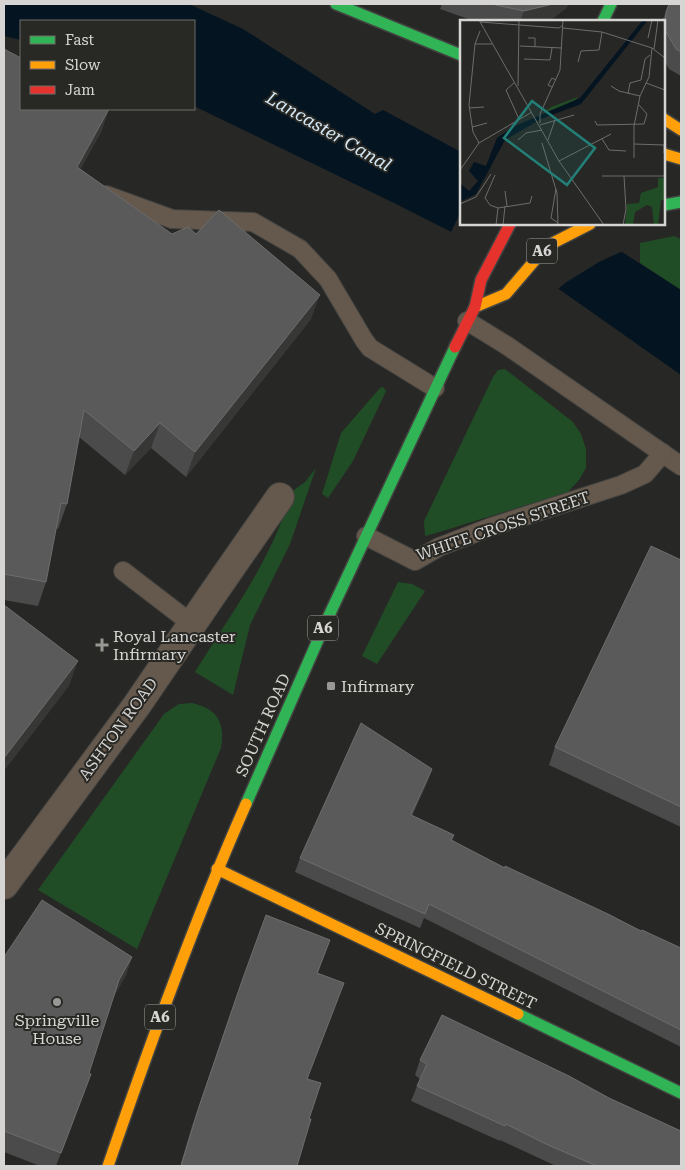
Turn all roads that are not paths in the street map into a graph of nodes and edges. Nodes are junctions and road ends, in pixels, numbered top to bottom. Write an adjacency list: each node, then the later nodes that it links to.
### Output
1 (351, 7): 2 (main road)
2 (460, 55)
3 (665, 120): 4 (main road)
4 (681, 130)
5 (665, 154): 6 (main road)
6 (681, 159)
7 (98, 192): 13 (lane)
8 (681, 202): 9 (main road)
9 (665, 205)
10 (509, 225): 12 (main road, SOUTH ROAD / A6)
11 (588, 225): 12 (main road, A6)
12 (471, 314): 13 (main road, SOUTH ROAD / A6); 14 (lane)
13 (435, 388): 17 (main road, SOUTH ROAD / A6)
14 (663, 453): 15 (lane); 17 (lane, WHITE CROSS STREET)
15 (681, 466)
16 (280, 497): 19 (street, ASHTON ROAD)
17 (366, 536): 20 (main road, SOUTH ROAD / A6)
18 (123, 571): 19 (lane)
19 (192, 624): 21 (street, ASHTON ROAD)
20 (217, 869): 22 (main road, SPRINGFIELD STREET); 23 (main road, SOUTH ROAD / A6)
21 (4, 885)
22 (681, 1093)
23 (108, 1166)

